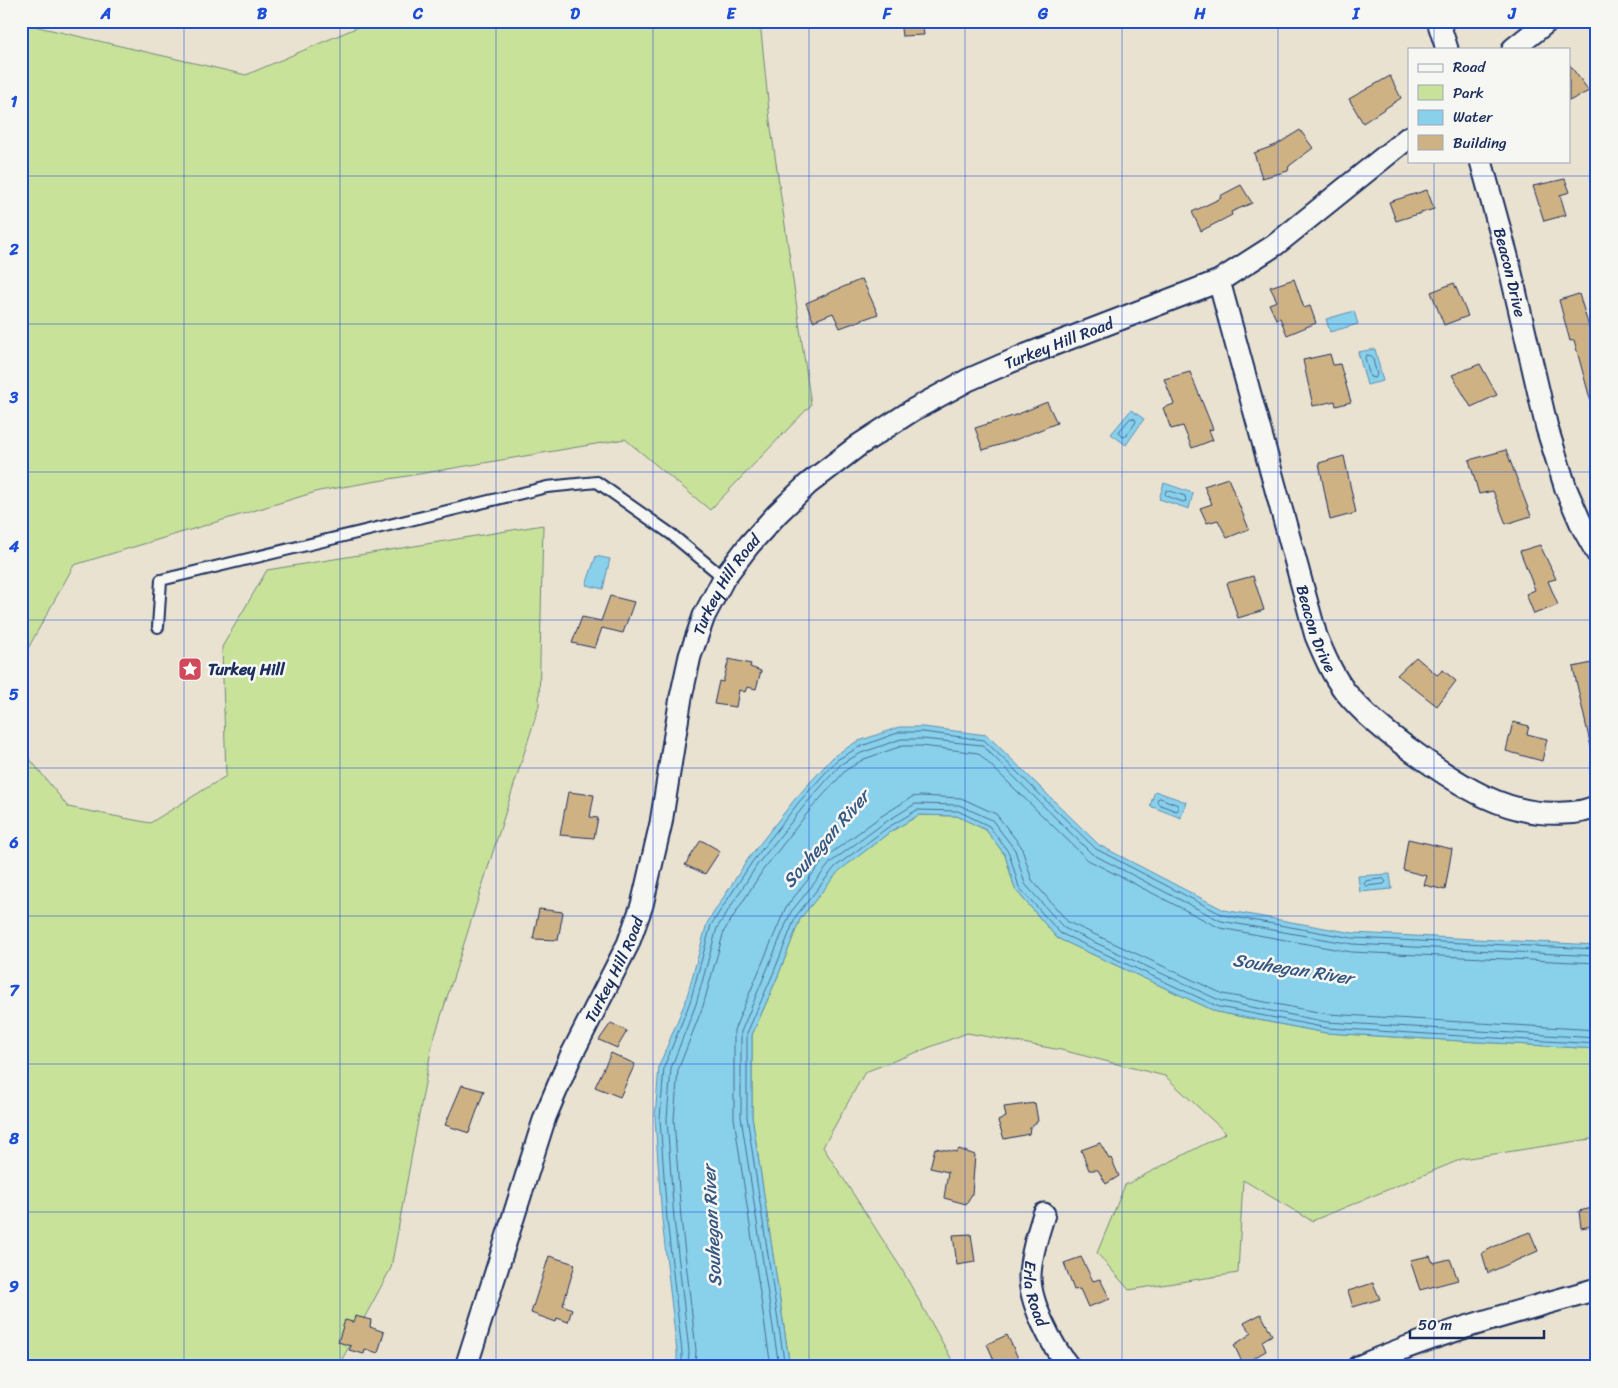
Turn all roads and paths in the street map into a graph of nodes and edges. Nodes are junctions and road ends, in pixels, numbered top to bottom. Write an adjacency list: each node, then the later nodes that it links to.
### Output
1 (1438, 21): 3 (street)
2 (1548, 21): 4 (street)
3 (1448, 48)
4 (1514, 48)
5 (1408, 139): 7 (street, Turkey Hill Road)
6 (1482, 162): 8 (street, Beacon Drive)
7 (1219, 281): 9 (street, Turkey Hill Road); 11 (street, Beacon Drive)
8 (1597, 554)
9 (724, 578): 10 (lane); 14 (street, Turkey Hill Road)
10 (158, 627)
11 (1597, 806)
12 (1044, 1214): 15 (street, Erla Road)
13 (1597, 1289): 16 (street)
14 (466, 1367)
15 (1069, 1367)
16 (1358, 1367)

